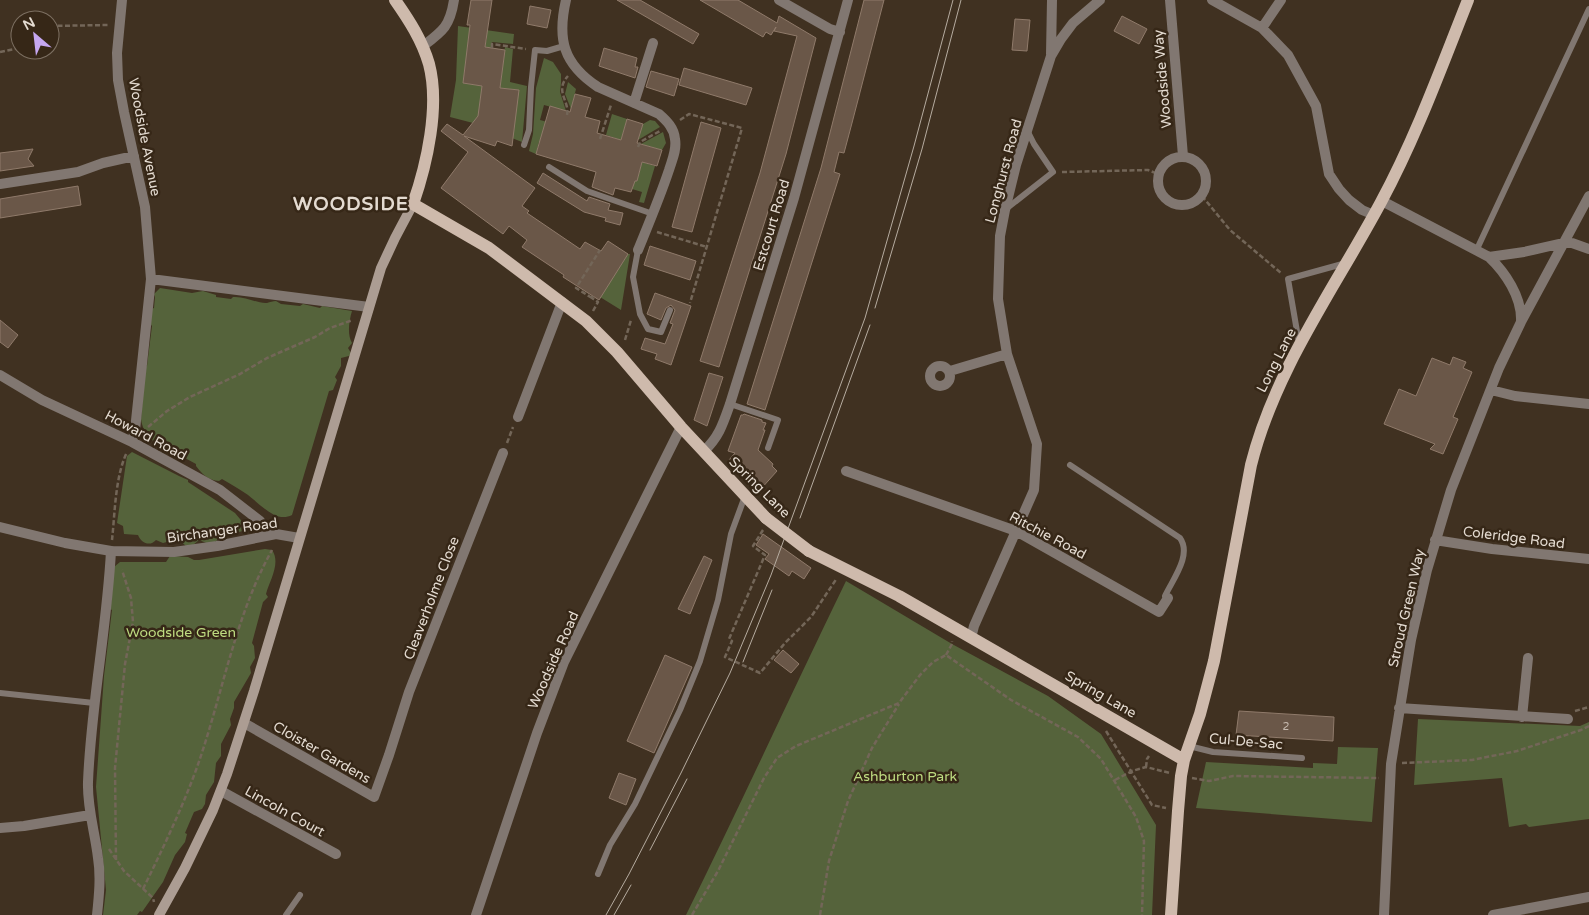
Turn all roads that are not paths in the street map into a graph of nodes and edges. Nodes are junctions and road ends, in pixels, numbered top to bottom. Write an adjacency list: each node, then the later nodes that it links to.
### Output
1 (122, 0): 23 (street, Woodside Avenue)
2 (395, 0): 17 (main road)
3 (454, 0): 17 (street)
4 (566, 0): 18 (street)
5 (779, 0): 15 (street)
6 (848, 0): 15 (street, Estcourt Road)
7 (1052, 0): 19 (street, Longhurst Road)
8 (1100, 0): 19 (street, Longhurst Road)
9 (1170, 0): 24 (street, Woodside Way)
10 (1212, 0): 14 (street)
11 (1280, 0): 14 (street)
12 (1468, 0): 28 (main road, Long Lane)
13 (1589, 9): 34 (lane)
14 (1262, 28): 32 (street)
15 (840, 32): 49 (street, Estcourt Road)
16 (653, 43): 20 (street)
17 (423, 46): 29 (main road)
18 (564, 46): 20 (street); 22 (lane)
19 (1051, 56): 21 (street, Longhurst Road)
20 (634, 103): 31 (street)
21 (1027, 130): 30 (street, Longhurst Road); 30 (lane)
22 (524, 145)
23 (134, 156): 26 (street); 39 (street, Woodside Avenue)
24 (1182, 156): 24 (street)
25 (549, 167): 31 (lane)
26 (0, 184)
27 (1589, 196): 33 (street, Stroud Green Way)
28 (1382, 201): 32 (main road, Long Lane); 34 (street)
29 (413, 204): 40 (main road, Spring Lane); 41 (main road)
30 (1005, 210): 45 (street, Longhurst Road)
31 (653, 214): 36 (street)
32 (1374, 215): 38 (main road, Long Lane)
33 (1563, 243): 35 (street); 37 (street); 43 (street, Stroud Green Way)
34 (1477, 249): 37 (street)
35 (1589, 249)
36 (638, 250): 42 (lane)
37 (1489, 257): 43 (street)
38 (1346, 263): 44 (main road, Long Lane); 44 (lane)
39 (151, 279): 41 (street); 53 (street)
40 (562, 302): 51 (street); 52 (main road, Spring Lane)
41 (365, 305): 63 (main road)
42 (670, 310)
43 (1521, 322): 48 (street, Stroud Green Way)
44 (1299, 347): 76 (main road, Long Lane)
45 (1007, 354): 46 (street); 61 (street, Longhurst Road)
46 (950, 371)
47 (0, 375): 53 (street, Howard Road)
48 (1490, 390): 50 (street); 64 (street, Stroud Green Way)
49 (730, 404): 54 (lane); 55 (street, Estcourt Road)
50 (1589, 404)
51 (518, 417)
52 (681, 427): 55 (main road, Spring Lane); 90 (street, Woodside Road)
53 (132, 442): 62 (street, Howard Road)
54 (768, 448)
55 (704, 451): 59 (main road, Spring Lane)
56 (503, 453): 77 (street, Cleaverholme Close)
57 (1070, 465): 67 (lane)
58 (846, 471): 61 (street, Ritchie Road)
59 (745, 496): 68 (main road, Spring Lane, bridge); 84 (lane)
60 (0, 527): 65 (street, Birchanger Road)
61 (1016, 531): 67 (street, Ritchie Road); 68 (street, Longhurst Road)
62 (270, 534): 63 (street, Birchanger Road); 65 (street, Birchanger Road)
63 (300, 538): 75 (main road)
64 (1435, 540): 66 (street, Coleridge Road); 72 (street, Stroud Green Way)
65 (111, 550): 71 (street)
66 (1589, 559)
67 (1168, 598)
68 (971, 638): 79 (main road, Spring Lane)
69 (1528, 658): 73 (street)
70 (0, 693): 71 (lane)
71 (94, 703): 81 (street)
72 (1399, 708): 73 (street); 92 (street, Stroud Green Way)
73 (1522, 717): 74 (street)
74 (1568, 719)
75 (244, 723): 77 (street, Cloister Gardens); 80 (main road)
76 (1189, 746): 78 (lane, Cul-De-Sac); 79 (main road, Long Lane)
77 (389, 755)
78 (1302, 758)
79 (1184, 760): 91 (main road, Long Lane)
80 (221, 791): 83 (street, Lincoln Court); 87 (main road)
81 (90, 815): 82 (street); 88 (street)
82 (0, 828)
83 (336, 854)
84 (598, 874)
85 (300, 895): 89 (lane)
86 (1589, 897): 93 (street)
87 (157, 911)
88 (97, 915)
89 (286, 915)
90 (476, 915)
91 (1172, 915)
92 (1384, 915)
93 (1493, 915)

